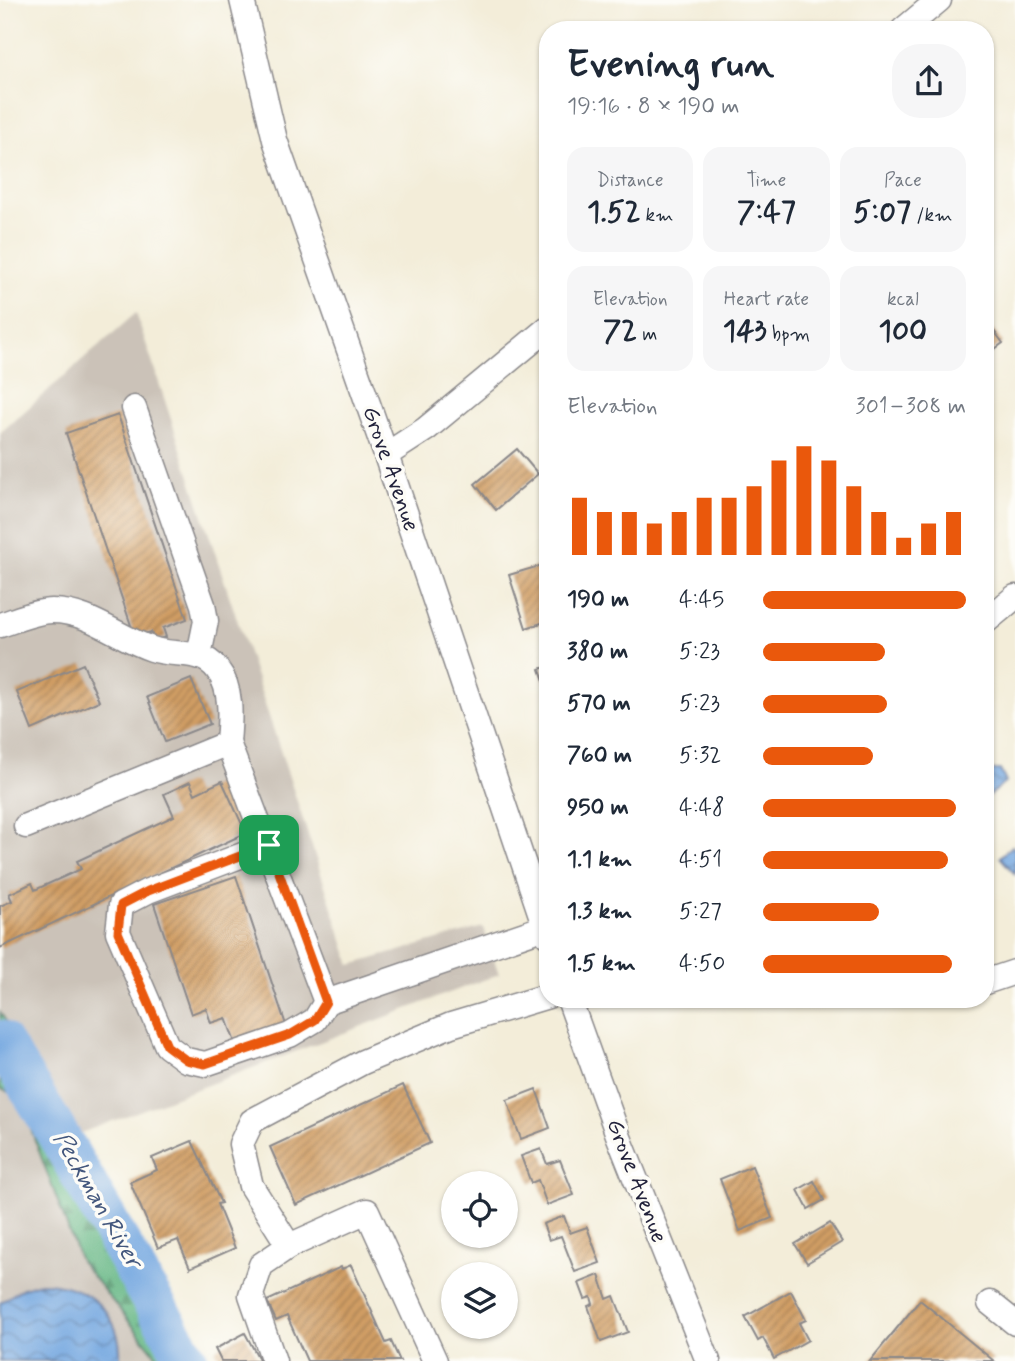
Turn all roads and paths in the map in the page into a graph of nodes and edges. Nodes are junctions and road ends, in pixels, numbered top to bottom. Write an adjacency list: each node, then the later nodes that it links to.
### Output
1 (242, 0): 6 (street, Grove Avenue)
2 (939, 0): 3 (street)
3 (914, 21)
4 (539, 335): 6 (street)
5 (134, 408): 10 (street)
6 (386, 455): 14 (street, Grove Avenue)
7 (1015, 597): 8 (street)
8 (994, 614)
9 (0, 625): 10 (street)
10 (199, 655): 11 (street)
11 (228, 743): 12 (street); 13 (street)
12 (26, 826)
13 (269, 845): 19 (street); 19 (street)
14 (539, 906)
15 (539, 933): 19 (street)
16 (1015, 972): 17 (street)
17 (994, 979)
18 (539, 999): 21 (street)
19 (326, 1002)
20 (572, 1008): 26 (street, Grove Avenue)
21 (289, 1246): 24 (street); 25 (street)
22 (990, 1303): 23 (street)
23 (1015, 1323)
24 (274, 1361)
25 (435, 1361)
26 (709, 1361)

